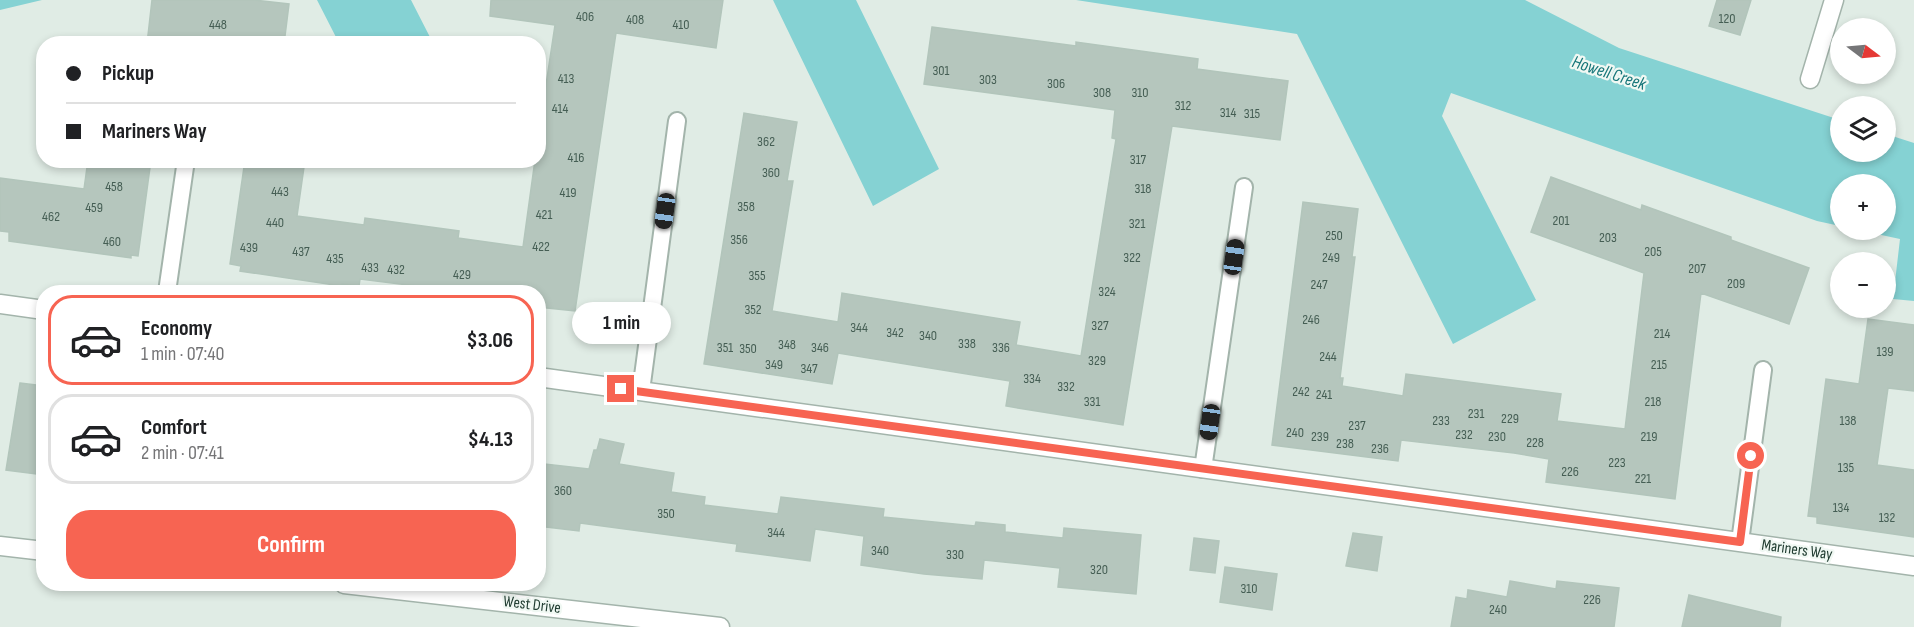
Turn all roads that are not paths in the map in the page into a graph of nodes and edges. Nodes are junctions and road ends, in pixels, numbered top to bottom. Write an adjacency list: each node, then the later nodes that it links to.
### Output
1 (1833, 0): 2 (street)
2 (1810, 79)
3 (677, 121): 11 (lane)
4 (185, 168): 6 (lane)
5 (1244, 187): 12 (lane)
6 (168, 285)
7 (0, 304): 8 (street)
8 (36, 309)
9 (1763, 370): 13 (lane)
10 (546, 378): 11 (street, Mariners Way)
11 (641, 392): 12 (street, Mariners Way)
12 (1203, 469): 13 (street, Mariners Way)
13 (1740, 542): 16 (street, Mariners Way)
14 (0, 546): 15 (street)
15 (36, 550)
16 (1914, 566)
17 (405, 591): 18 (street, West Drive)
18 (720, 627)

